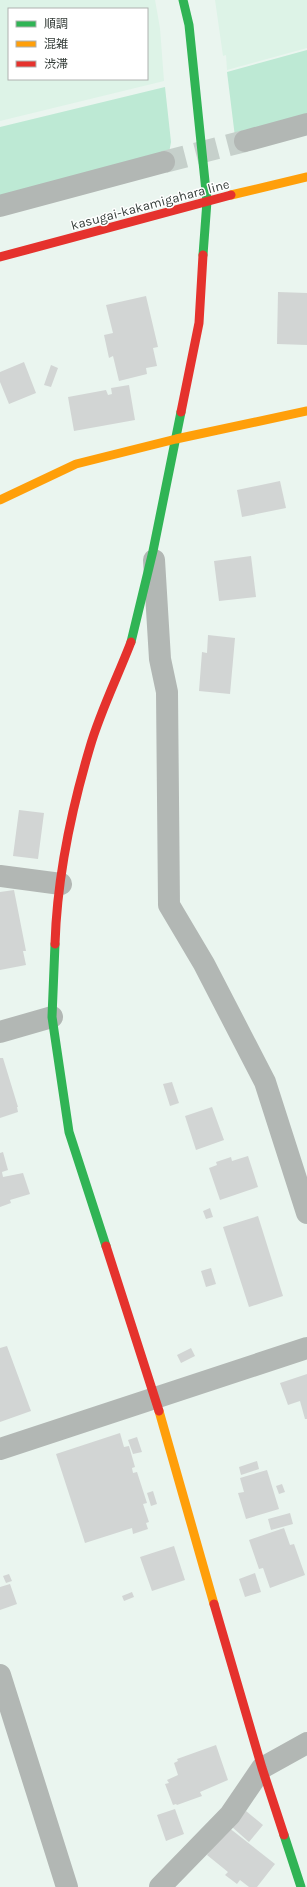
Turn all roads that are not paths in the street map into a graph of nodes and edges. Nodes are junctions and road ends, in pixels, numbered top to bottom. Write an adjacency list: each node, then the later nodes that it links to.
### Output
1 (183, 0): 6 (street)
2 (307, 124): 3 (street)
3 (245, 140)
4 (164, 162): 7 (street)
5 (307, 177): 6 (street, kasugai-kakamigahara line)
6 (207, 201): 8 (street, kasugai-kakamigahara line); 10 (street)
7 (0, 206)
8 (0, 257)
9 (307, 411): 10 (street)
10 (176, 439): 11 (street); 12 (street)
11 (0, 500)
12 (153, 551): 14 (street); 17 (street)
13 (0, 876): 14 (street)
14 (61, 884): 15 (street)
15 (52, 1018): 16 (street); 19 (street)
16 (0, 1032)
17 (307, 1213)
18 (307, 1348): 19 (street)
19 (155, 1399): 20 (street); 23 (street)
20 (0, 1449)
21 (0, 1675): 24 (street)
22 (307, 1742): 23 (street)
23 (262, 1768): 25 (street); 26 (street)
24 (67, 1887)
25 (160, 1887)
26 (301, 1887)

